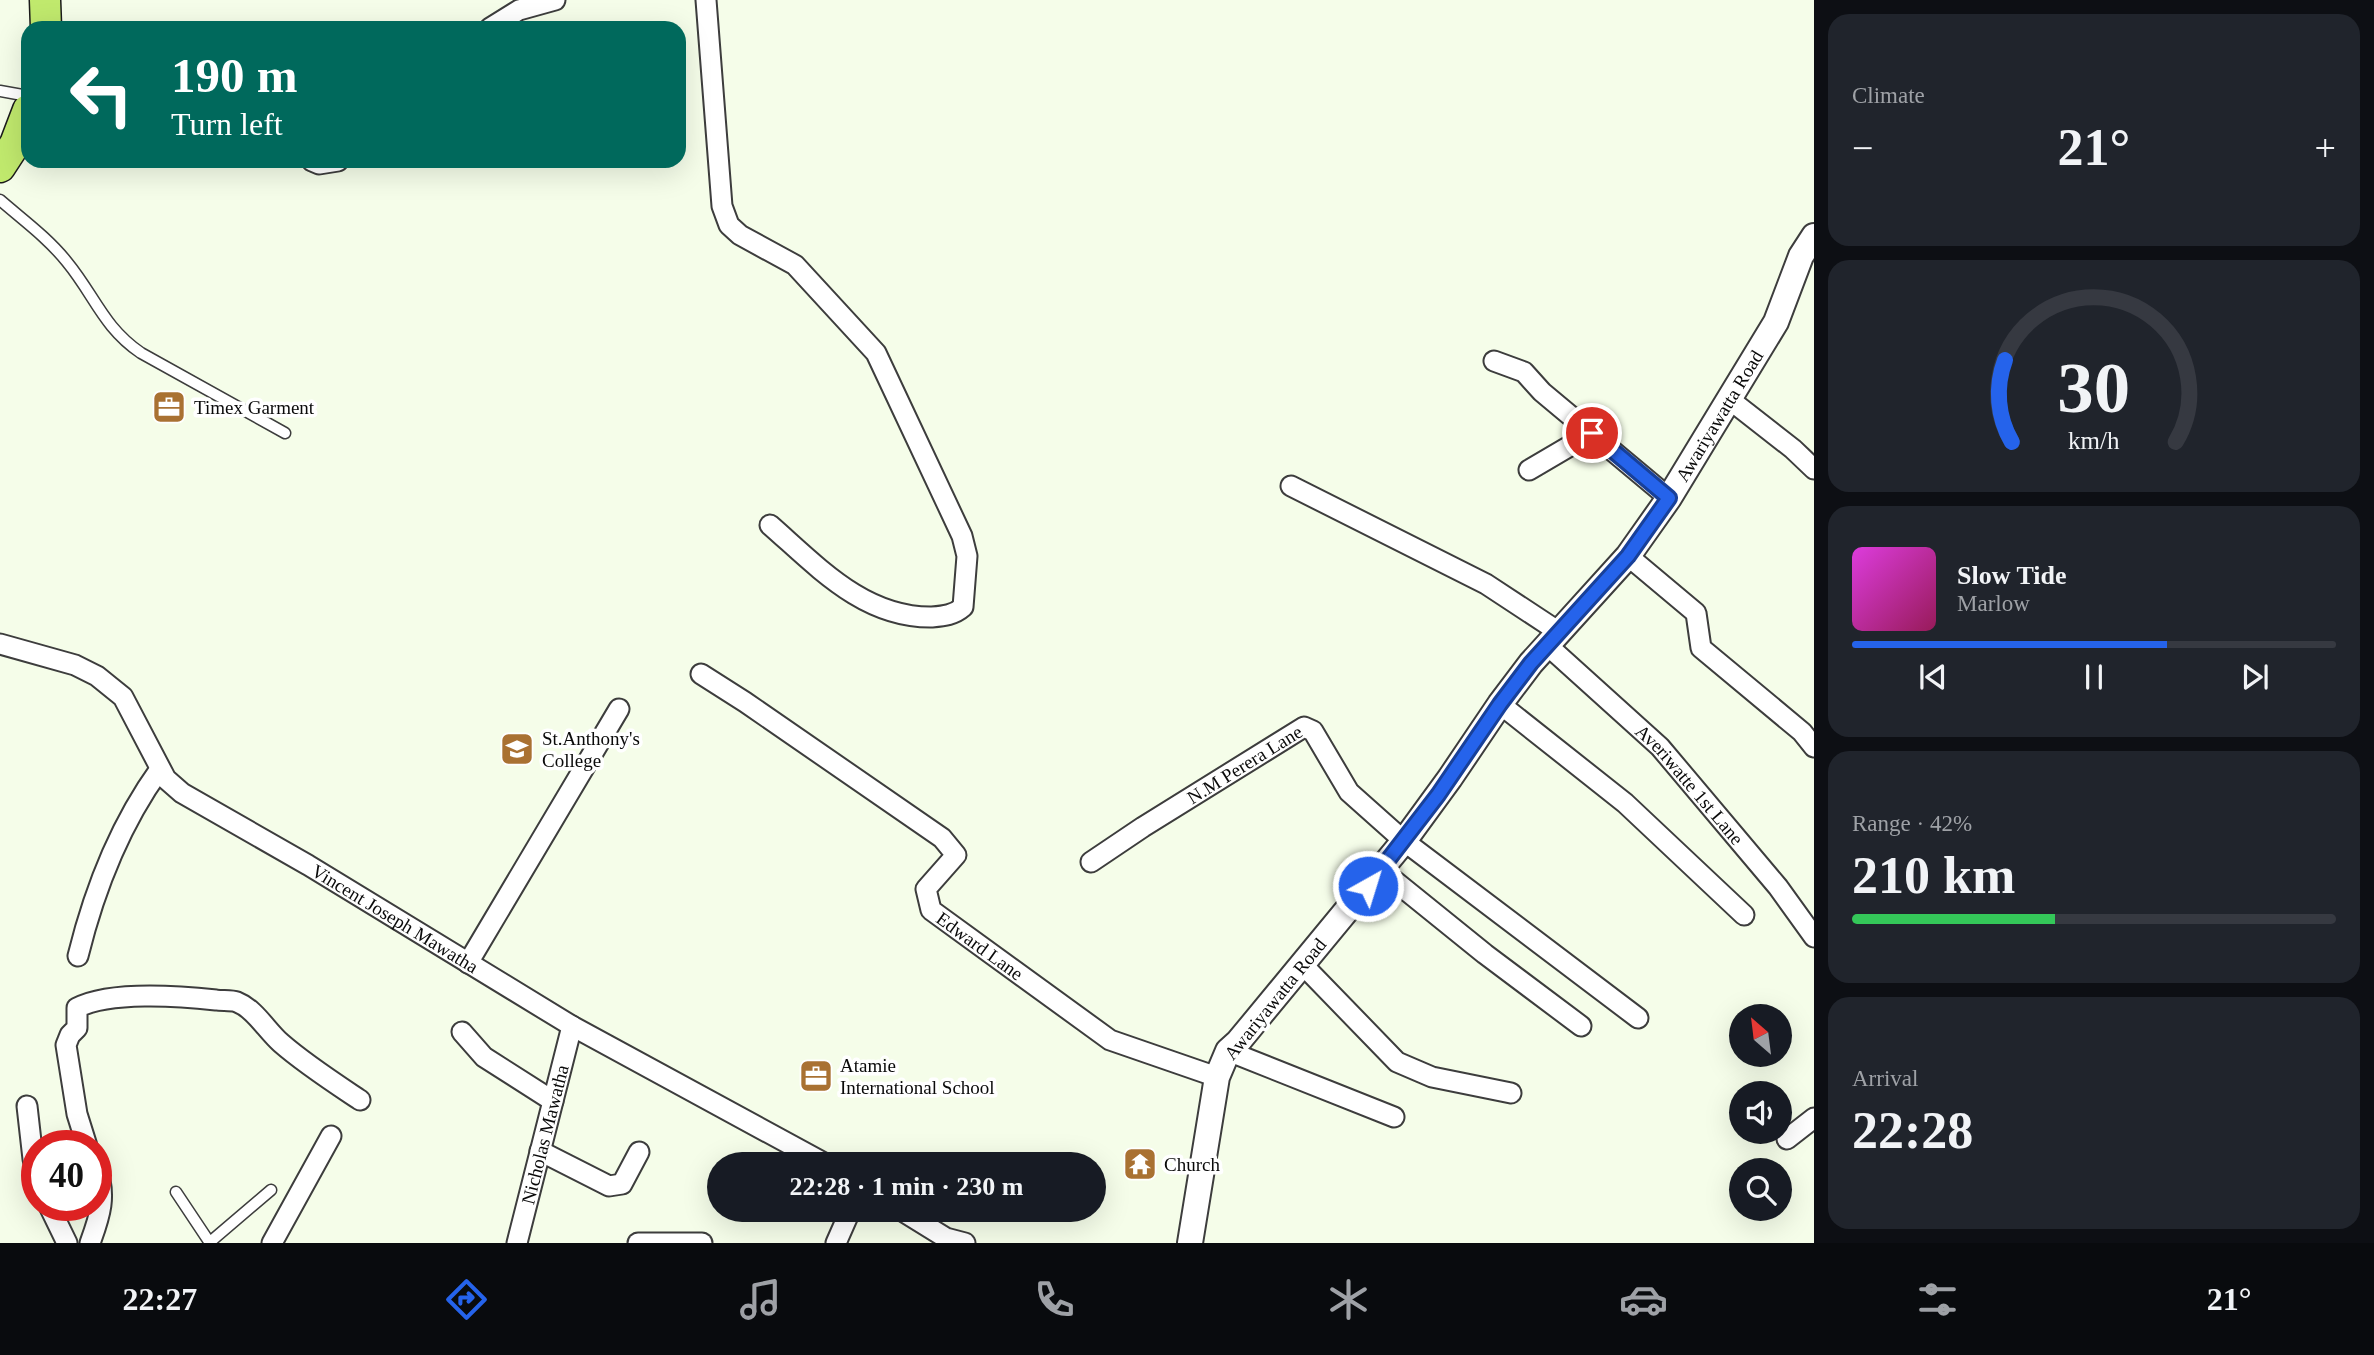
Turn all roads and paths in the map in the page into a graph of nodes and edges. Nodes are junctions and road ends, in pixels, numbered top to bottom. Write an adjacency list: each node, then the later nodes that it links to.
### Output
1 (45, 0): 4 (main road)
2 (555, 0): 5 (street)
3 (706, 0): 20 (street)
4 (46, 21)
5 (501, 21)
6 (0, 91): 7 (lane)
7 (21, 95)
8 (21, 128): 9 (main road)
9 (0, 167)
10 (0, 200): 14 (lane)
11 (1814, 236): 13 (street, Awariyawatta Road)
12 (1494, 361): 15 (street)
13 (1729, 399): 16 (street); 19 (street, Awariyawatta Road)
14 (285, 433)
15 (1592, 433): 17 (street); 19 (street)
16 (1814, 469)
17 (1529, 470)
18 (1291, 486): 22 (street, Averiwatte 1st Lane)
19 (1669, 498): 21 (street, Awariyawatta Road)
20 (770, 525)
21 (1628, 556): 22 (street, Awariyawatta Road); 27 (street)
22 (1553, 638): 25 (street, Awariyawatta Road); 33 (street, Averiwatte 1st Lane)
23 (0, 644): 28 (street, Vincent Joseph Mawatha)
24 (701, 674): 42 (street, Edward Lane)
25 (1500, 704): 29 (street, Awariyawatta Road); 32 (street)
26 (620, 709): 35 (street)
27 (1814, 747)
28 (160, 769): 34 (street); 35 (street, Vincent Joseph Mawatha)
29 (1404, 841): 30 (street, N.M Perera Lane); 31 (street, Awariyawatta Road); 37 (street)
30 (1091, 862)
31 (1381, 870): 36 (street, Awariyawatta Road); 39 (street)
32 (1744, 915)
33 (1814, 937)
34 (78, 956)
35 (468, 963): 38 (street, Vincent Joseph Mawatha)
36 (1302, 964): 41 (street, Awariyawatta Road); 43 (street)
37 (1638, 1018)
38 (572, 1026): 45 (street, Nicholas Mawatha); 55 (street, Vincent Joseph Mawatha)
39 (1581, 1026)
40 (462, 1032): 45 (street)
41 (1228, 1051): 42 (street, Awariyawatta Road); 47 (street)
42 (1217, 1077): 72 (street, Awariyawatta Road)
43 (1511, 1093)
44 (360, 1100): 50 (street)
45 (553, 1101): 53 (street, Nicholas Mawatha)
46 (27, 1106): 49 (street)
47 (1394, 1117)
48 (1814, 1118): 51 (street)
49 (30, 1130)
50 (82, 1130)
51 (1792, 1135)
52 (331, 1136): 66 (street)
53 (540, 1152): 54 (street); 67 (street, Nicholas Mawatha)
54 (639, 1152)
55 (804, 1152)
56 (271, 1190): 62 (lane)
57 (176, 1192): 62 (lane)
58 (56, 1221): 64 (street)
59 (98, 1221): 65 (street)
60 (845, 1222): 70 (street)
61 (920, 1222): 71 (street)
62 (210, 1242)
63 (660, 1242): 68 (street); 69 (street)
64 (67, 1243)
65 (90, 1243)
66 (272, 1243)
67 (517, 1243)
68 (638, 1243)
69 (702, 1243)
70 (836, 1243)
71 (965, 1243)
72 (1190, 1243)

